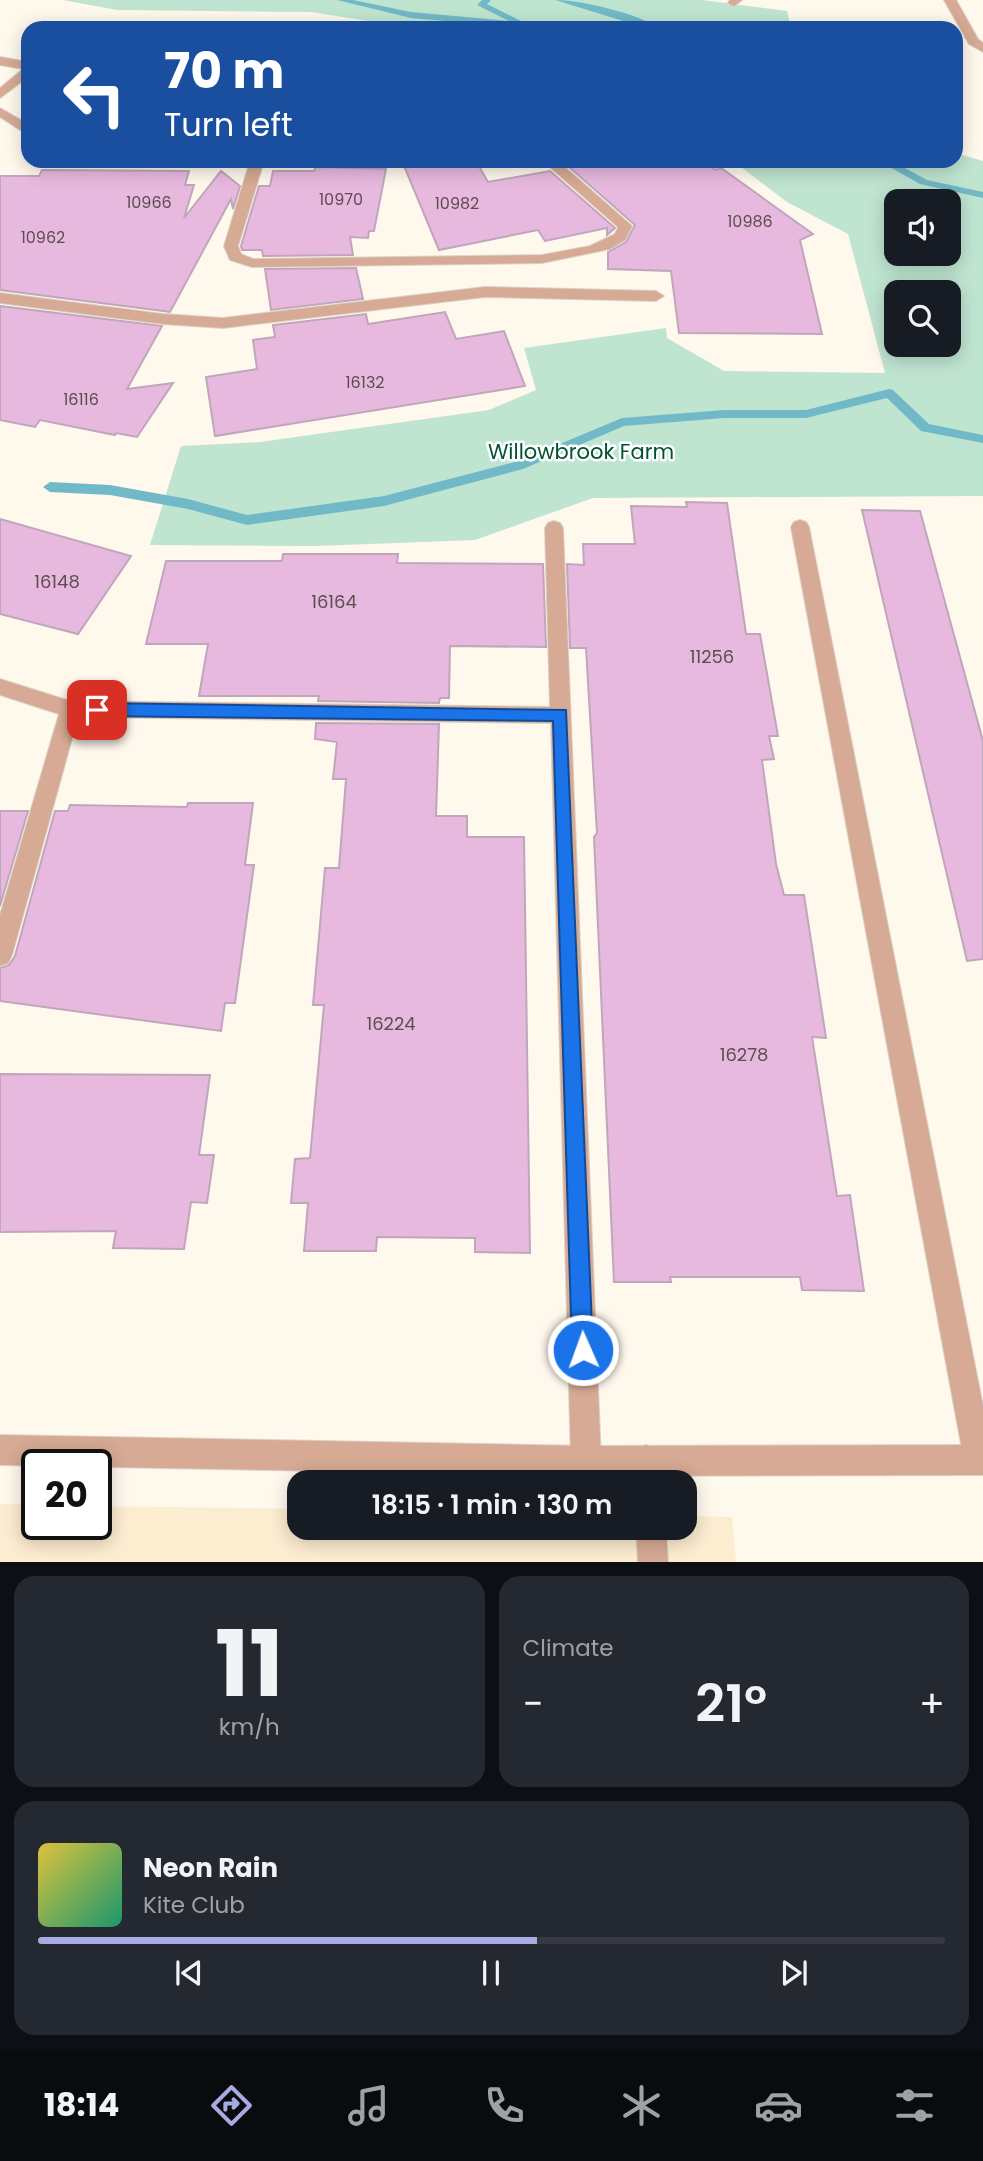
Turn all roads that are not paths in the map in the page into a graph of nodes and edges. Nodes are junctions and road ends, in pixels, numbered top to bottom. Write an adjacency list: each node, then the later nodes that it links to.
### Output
1 (950, 0): 2 (street)
2 (962, 21)
3 (963, 23): 4 (street)
4 (983, 48)
5 (0, 61): 6 (street)
6 (21, 65)
7 (21, 77): 8 (street)
8 (0, 94)
9 (0, 112): 10 (street)
10 (21, 125)
11 (255, 168): 12 (street)
12 (558, 168)
13 (656, 296): 14 (street)
14 (0, 298)
15 (800, 527): 22 (street)
16 (554, 528): 19 (street)
17 (0, 687): 18 (street)
18 (70, 709): 19 (street); 20 (street)
19 (561, 715): 23 (street)
20 (0, 955)
21 (0, 1450): 23 (street)
22 (981, 1460): 25 (street)
23 (586, 1461): 24 (street)
24 (641, 1470)
25 (677, 1470)
26 (651, 1540): 27 (street)
27 (653, 1562)

